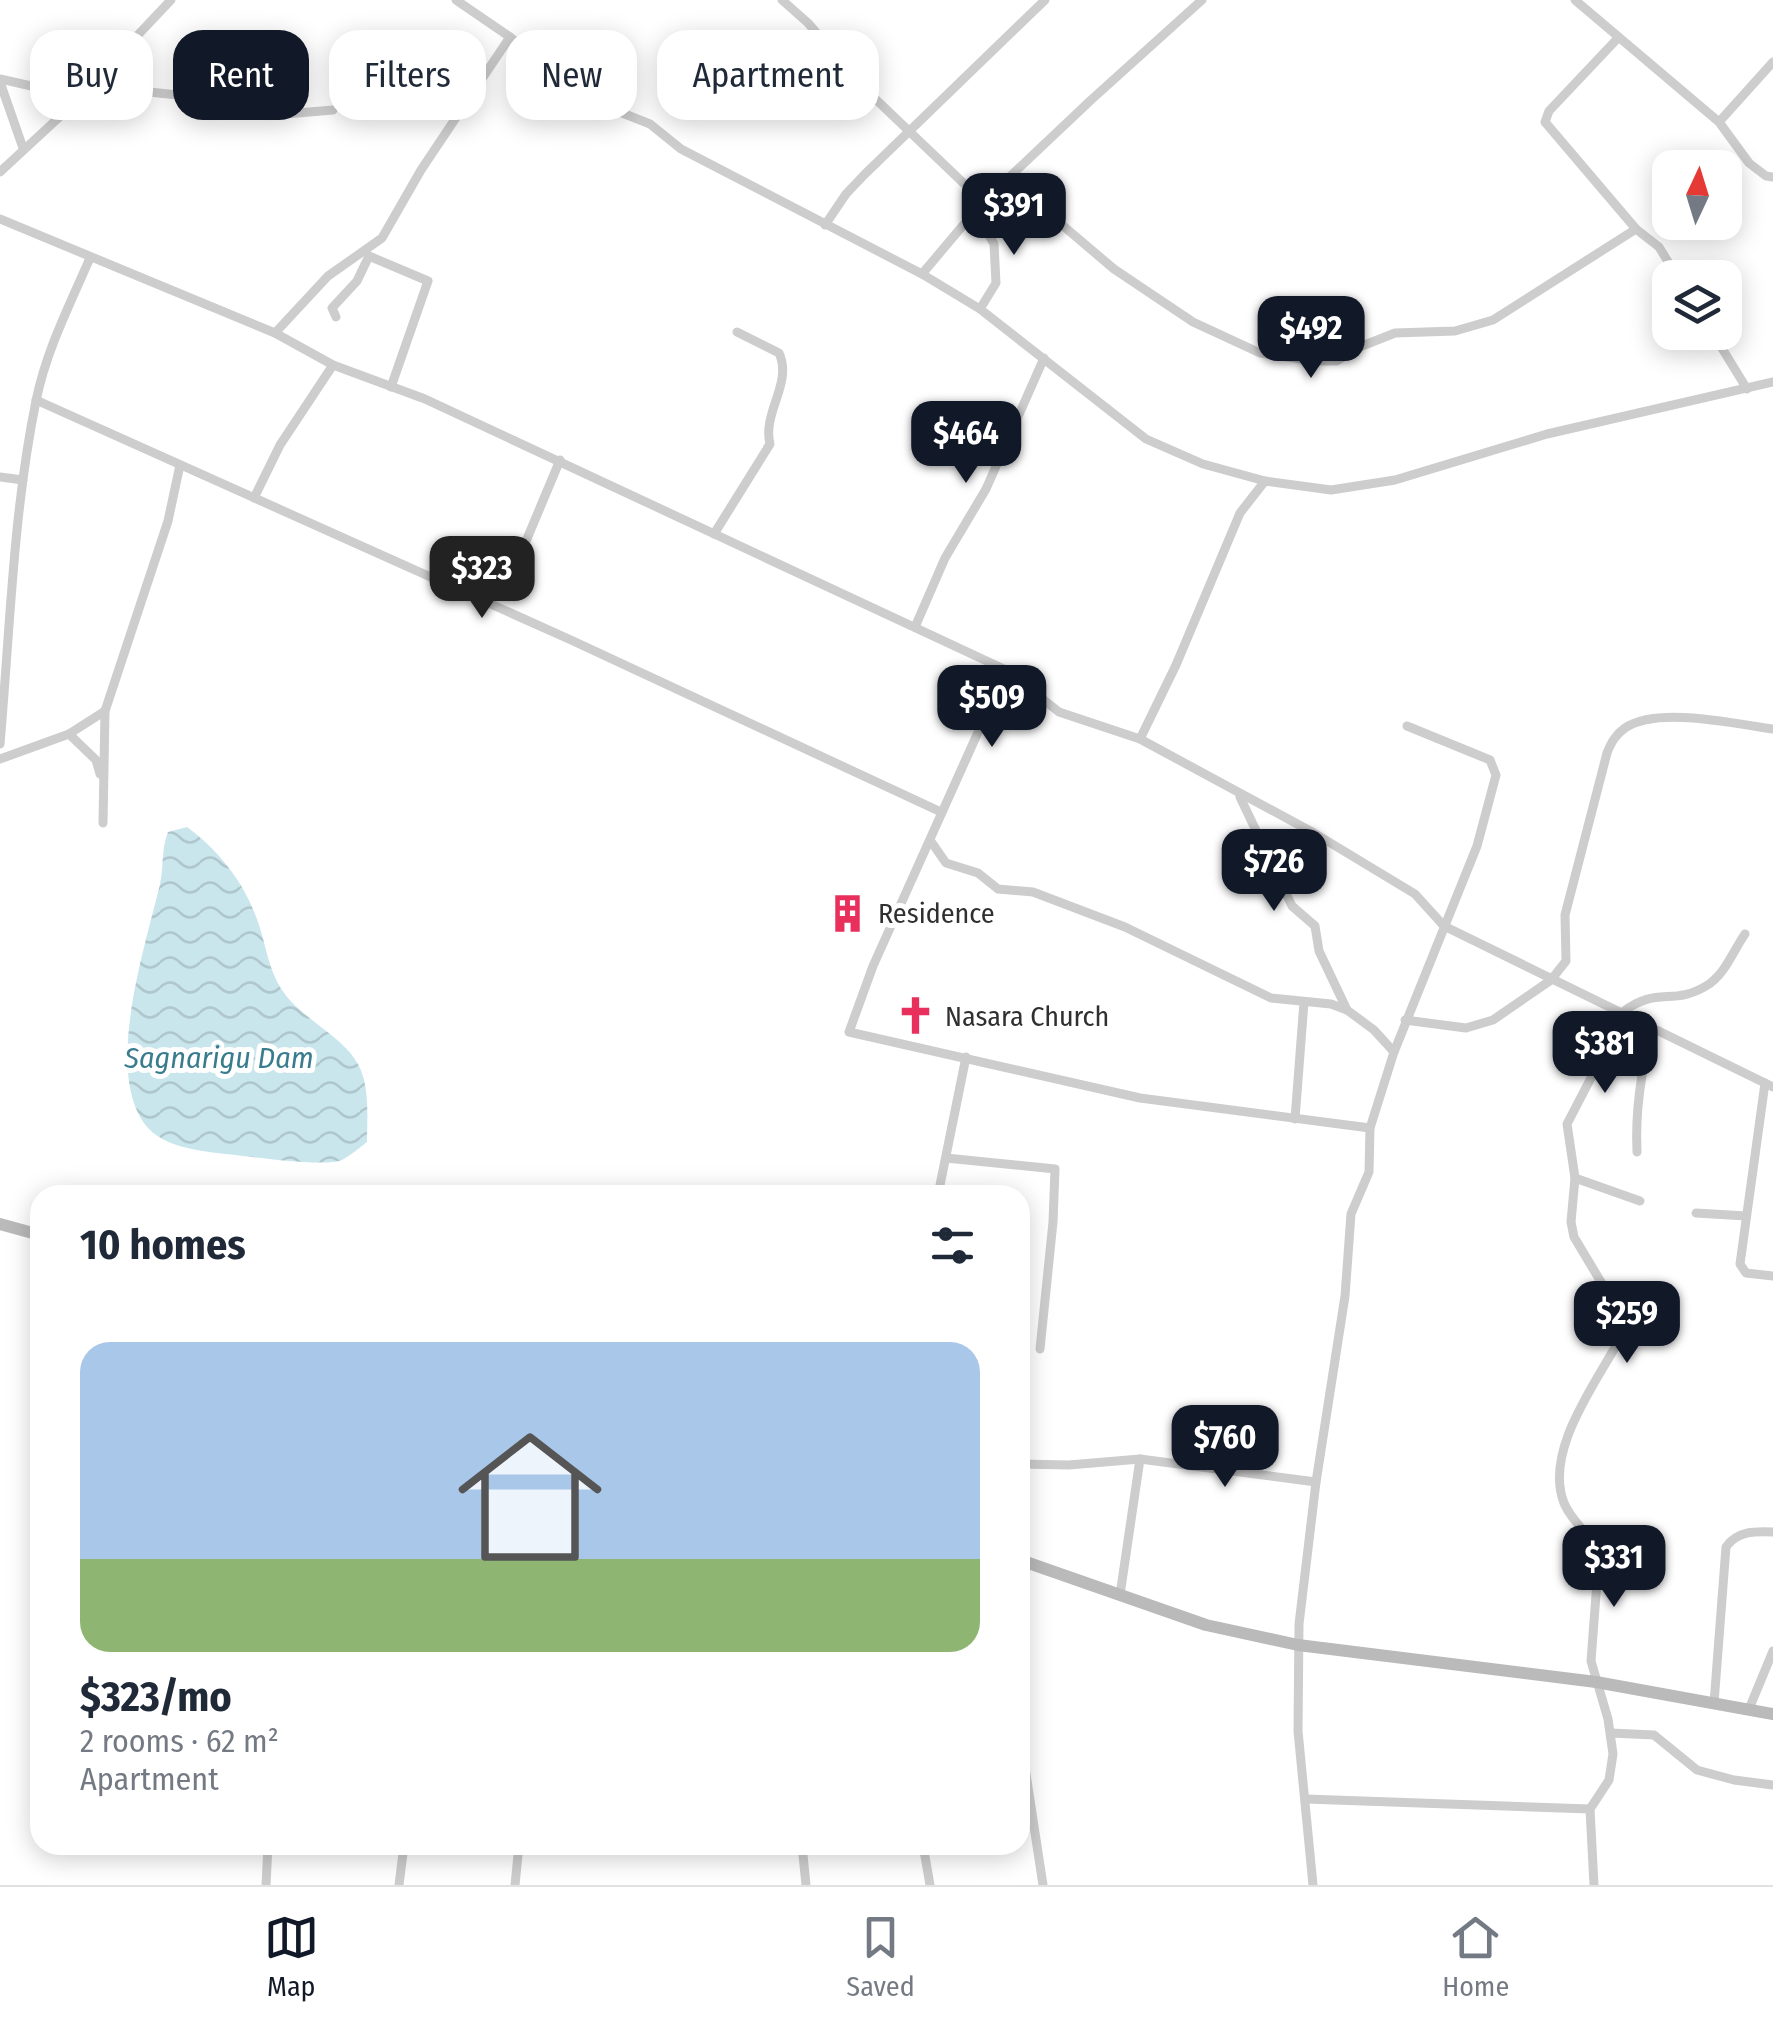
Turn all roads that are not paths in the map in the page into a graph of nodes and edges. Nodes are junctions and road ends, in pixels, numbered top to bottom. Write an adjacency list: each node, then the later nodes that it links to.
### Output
1 (170, 0): 7 (street)
2 (456, 0): 8 (street)
3 (782, 0): 19 (street)
4 (1045, 0): 19 (street)
5 (1202, 0): 23 (street)
6 (1580, 2): 9 (street)
7 (142, 30)
8 (506, 35)
9 (1618, 38): 18 (street); 27 (street)
10 (506, 44): 34 (street)
11 (1773, 62): 18 (street)
12 (0, 81): 13 (street); 20 (street)
13 (30, 86)
14 (153, 92): 15 (street)
15 (329, 110)
16 (637, 119): 26 (street)
17 (55, 120): 20 (street)
18 (1719, 122): 22 (street)
19 (910, 131): 24 (street); 26 (street)
20 (23, 148): 21 (street)
21 (0, 172)
22 (1773, 177)
23 (1009, 180): 24 (street); 27 (street)
24 (981, 204): 30 (street); 31 (street)
25 (0, 219): 28 (street)
26 (825, 225): 30 (street)
27 (1636, 229): 29 (street)
28 (90, 258): 34 (street); 41 (street)
29 (1667, 260)
30 (922, 274): 31 (street)
31 (980, 309): 36 (street)
32 (336, 317): 39 (street)
33 (737, 332): 48 (street)
34 (275, 333): 37 (street)
35 (1723, 350): 40 (street)
36 (1044, 358): 46 (street); 50 (street)
37 (333, 365): 39 (street); 47 (street)
38 (1773, 382): 40 (street)
39 (392, 387): 42 (street)
40 (1747, 389): 46 (street)
41 (36, 400): 43 (street); 45 (street)
42 (560, 460): 48 (street); 49 (street)
43 (180, 465): 47 (street); 52 (street)
44 (0, 478): 45 (street)
45 (23, 480): 57 (street)
46 (1265, 481): 56 (street)
47 (254, 498): 49 (street)
48 (714, 534): 50 (street)
49 (486, 601): 61 (street)
50 (915, 627): 51 (street)
51 (1006, 670): 56 (street); 61 (street)
52 (105, 711): 55 (street); 59 (street)
53 (1407, 726): 64 (street)
54 (1773, 729): 66 (street)
55 (68, 734): 58 (street); 59 (street)
56 (1140, 738): 60 (street)
57 (0, 744)
58 (0, 759)
59 (103, 781): 62 (street)
60 (1238, 795): 64 (street); 68 (street)
61 (941, 812): 63 (street)
62 (103, 823)
63 (930, 840): 67 (street); 74 (street)
64 (1444, 926): 66 (street); 71 (street)
65 (1745, 934): 69 (street)
66 (1552, 980): 69 (street); 71 (street)
67 (1304, 1002): 68 (street); 76 (street)
68 (1347, 1010): 73 (street)
69 (1623, 1012): 70 (street)
70 (1638, 1018): 72 (street); 80 (street)
71 (1405, 1020): 73 (street)
72 (1653, 1026): 75 (street); 78 (street)
73 (1394, 1052): 77 (street)
74 (966, 1057): 76 (street); 79 (street)
75 (1769, 1085): 84 (street)
76 (1295, 1119): 77 (street)
77 (1370, 1128): 91 (street)
78 (1637, 1152)
79 (946, 1158): 81 (street); 88 (street)
80 (1575, 1178): 82 (street); 97 (street)
81 (940, 1185)
82 (1640, 1201)
83 (1696, 1213): 84 (street)
84 (1746, 1216): 87 (street)
85 (0, 1224): 86 (street)
86 (30, 1232)
87 (1773, 1276)
88 (1040, 1348)
89 (1140, 1459): 90 (street); 91 (street); 94 (street)
90 (1030, 1464)
91 (1316, 1482): 95 (street)
92 (1773, 1532): 98 (street)
93 (1030, 1564): 94 (street)
94 (1120, 1595): 95 (street)
95 (1298, 1645): 97 (street); 103 (street)
96 (1773, 1651): 99 (street)
97 (1596, 1682): 98 (street); 101 (street)
98 (1714, 1703): 99 (street)
99 (1750, 1709): 100 (street)
100 (1773, 1714)
101 (1611, 1733): 102 (street); 105 (street)
102 (1773, 1785)
103 (1306, 1798): 105 (street); 117 (street)
104 (1030, 1803): 116 (street)
105 (1590, 1809): 118 (street)
106 (268, 1855): 111 (street)
107 (403, 1855): 112 (street)
108 (518, 1855): 113 (street)
109 (803, 1855): 114 (street)
110 (925, 1855): 115 (street)
111 (266, 1885)
112 (399, 1885)
113 (515, 1885)
114 (806, 1885)
115 (930, 1885)
116 (1042, 1885)
117 (1312, 1885)
118 (1594, 1885)

